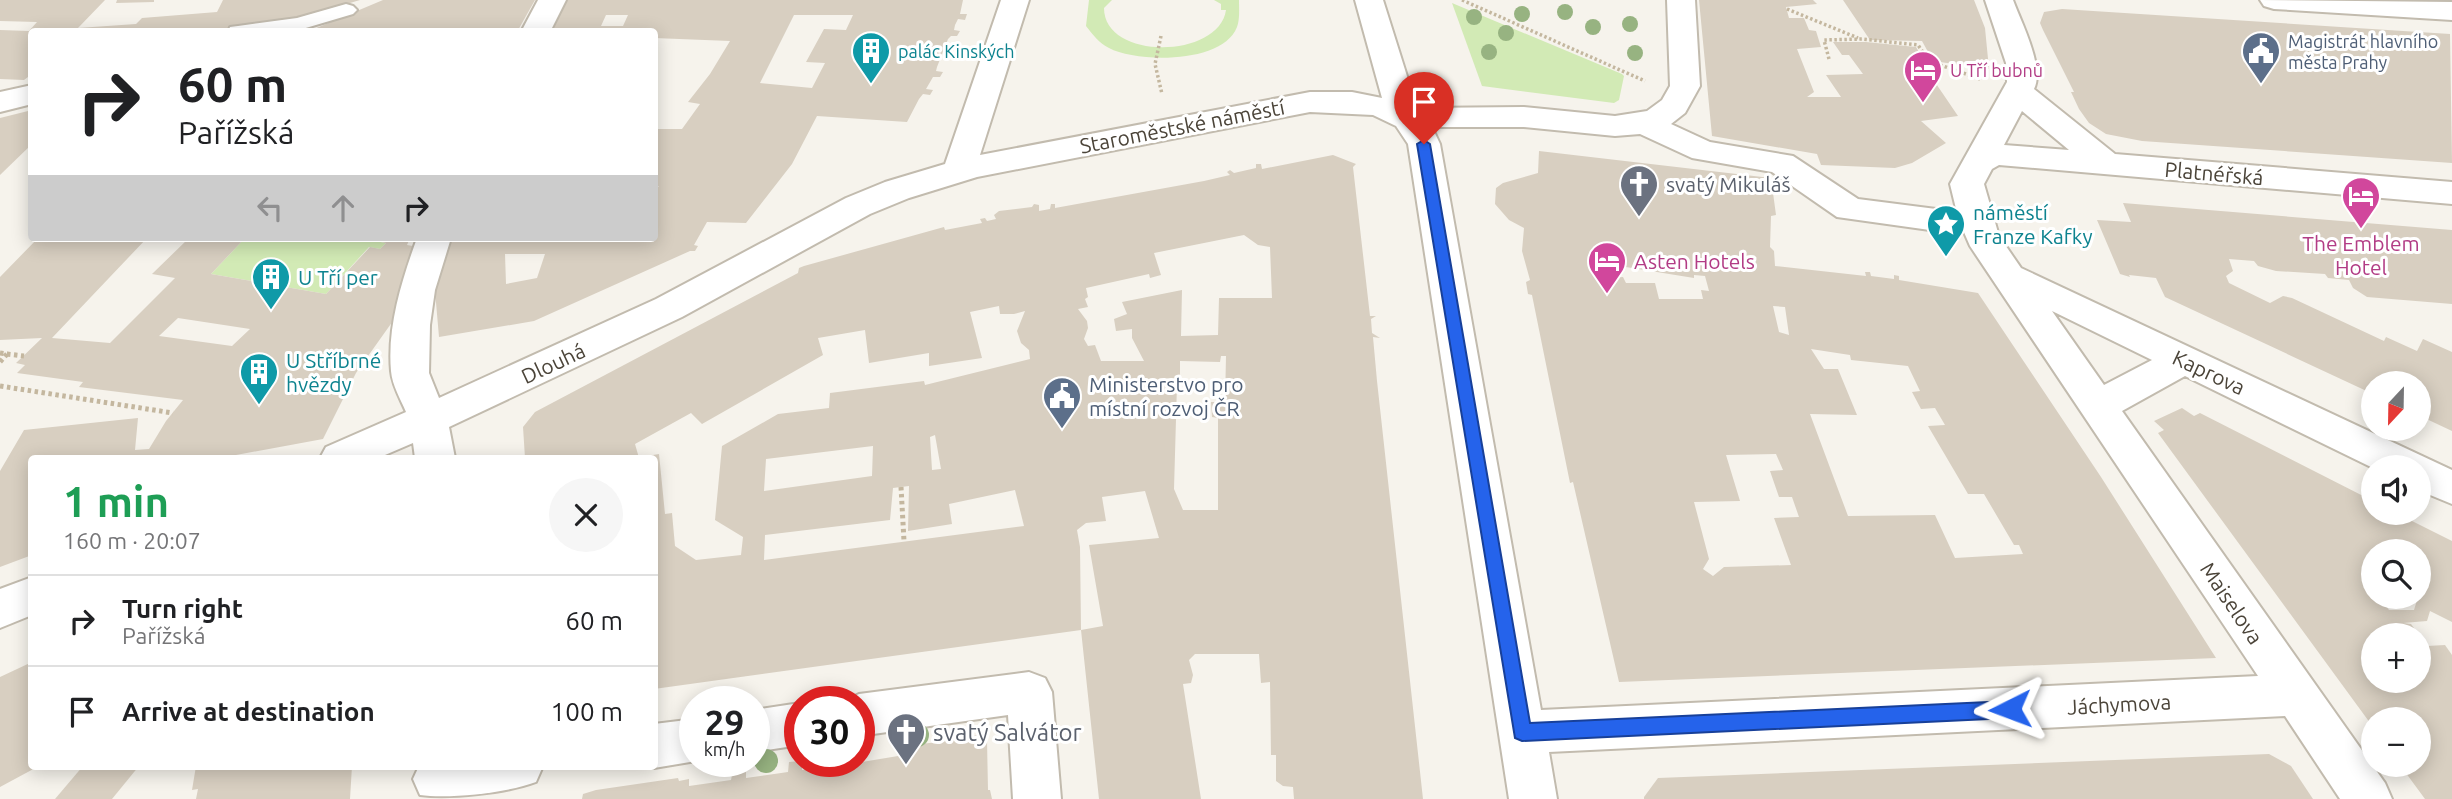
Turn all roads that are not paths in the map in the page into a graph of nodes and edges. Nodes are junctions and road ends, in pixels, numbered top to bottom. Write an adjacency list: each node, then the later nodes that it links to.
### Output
1 (552, 0): 10 (street)
2 (1014, 0): 18 (street)
3 (1369, 0): 15 (street)
4 (1681, 0): 14 (street)
5 (1999, 0): 11 (street)
6 (2274, 0): 8 (street)
7 (346, 10): 9 (lane)
8 (2452, 11)
9 (268, 28)
10 (537, 28)
11 (2018, 92): 16 (street); 17 (street)
12 (28, 95): 13 (street)
13 (0, 102)
14 (1644, 123): 15 (street, Staroměstské náměstí); 20 (street)
15 (1414, 131): 18 (street, Staroměstské náměstí); 36 (street)
16 (1977, 163): 17 (street, Platnéřská); 23 (street)
17 (2106, 164): 19 (street, Platnéřská)
18 (959, 171): 22 (street, Staroměstské náměstí)
19 (2452, 193)
20 (1944, 221)
21 (433, 242): 26 (street)
22 (761, 257): 26 (street, Dlouhá)
23 (2009, 276): 24 (street, Kaprova); 25 (street, Maiselova)
24 (2184, 360): 25 (street); 29 (street, Kaprova)
25 (2098, 406): 34 (street, Maiselova)
26 (428, 419): 27 (street, Dlouhá); 28 (street)
27 (347, 455)
28 (434, 455)
29 (2384, 455)
30 (2431, 478): 31 (street)
31 (2452, 488)
32 (28, 597): 33 (street)
33 (0, 609)
34 (2295, 695): 36 (street, Jáchymova); 43 (street, Maiselova)
35 (875, 713): 41 (street)
36 (1522, 732): 42 (street)
37 (679, 742): 38 (street)
38 (658, 745)
39 (497, 770): 40 (street)
40 (437, 781)
41 (1037, 799)
42 (1533, 799)
43 (2368, 799)

